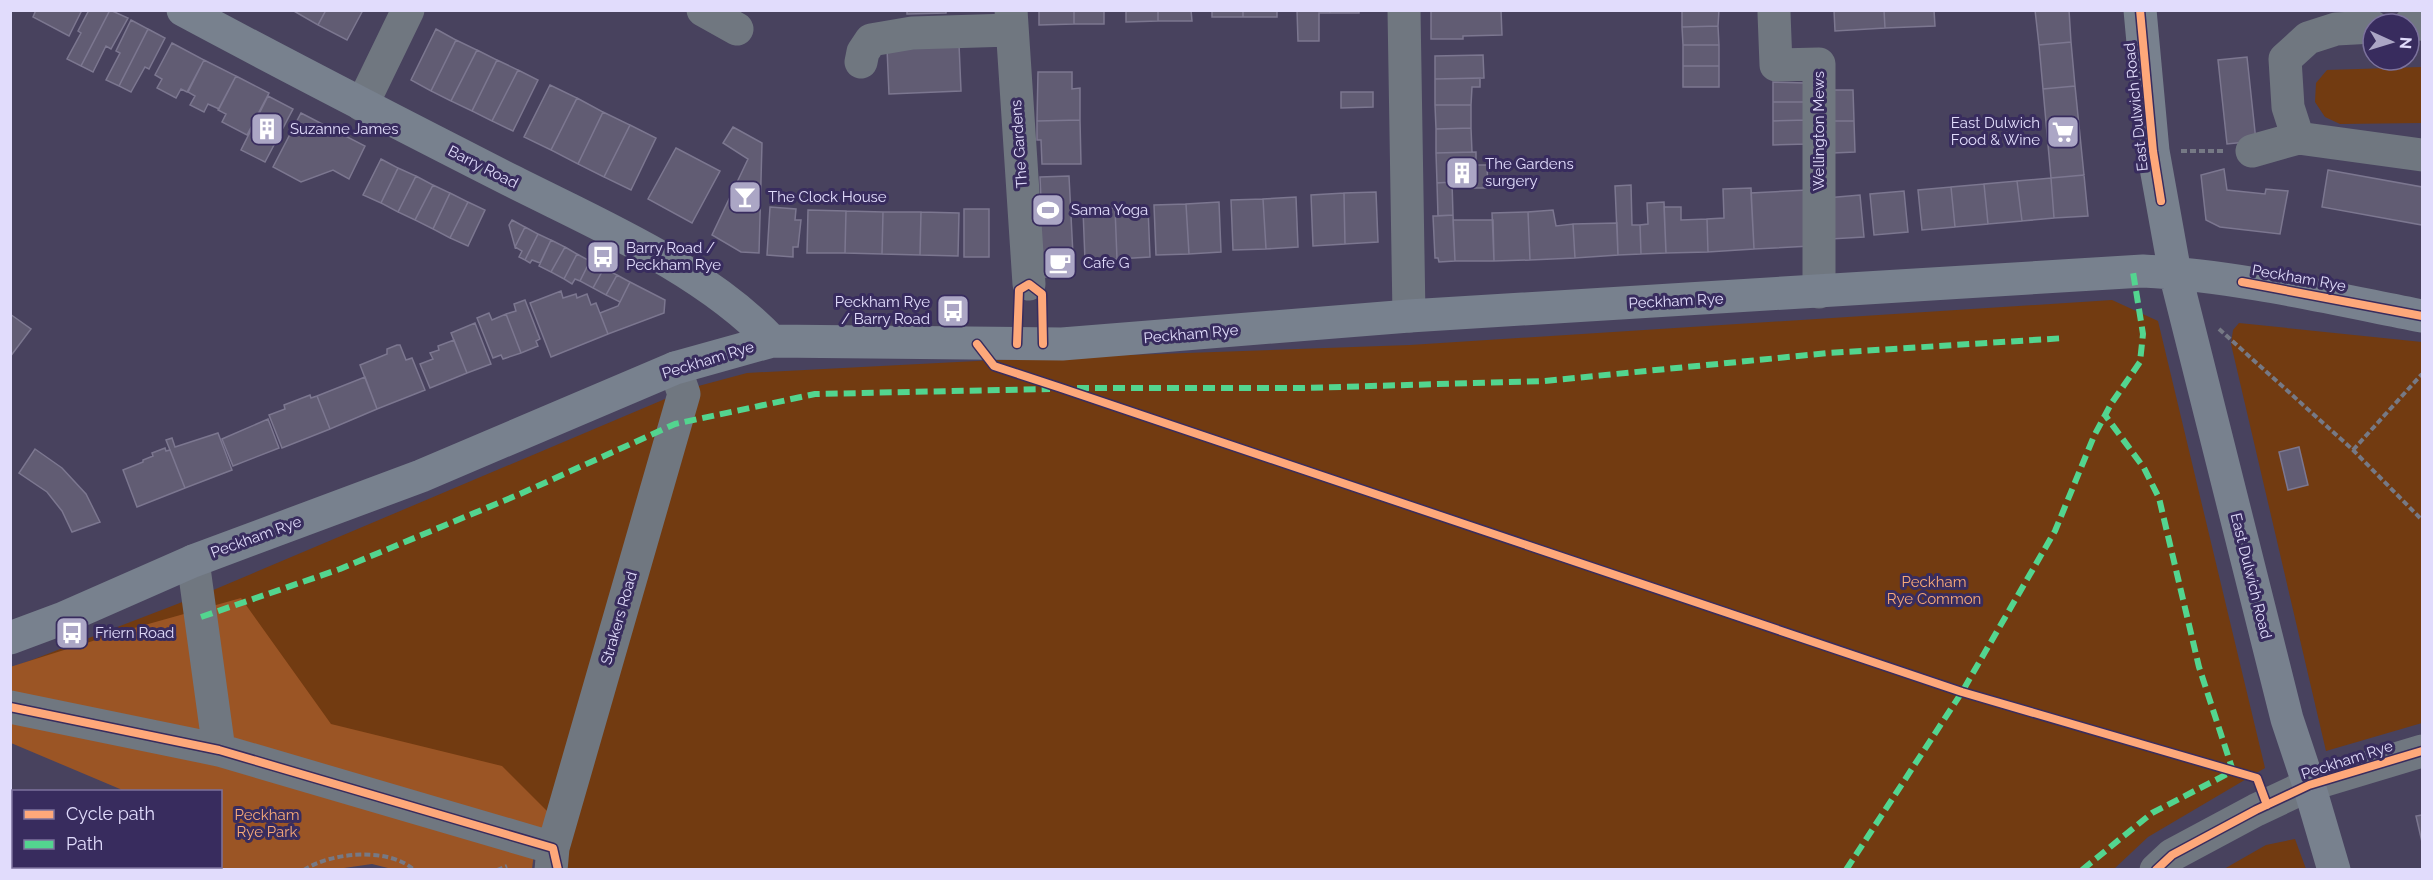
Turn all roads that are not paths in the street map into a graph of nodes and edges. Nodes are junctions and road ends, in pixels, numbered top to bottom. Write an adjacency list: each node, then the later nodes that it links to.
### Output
1 (183, 10): 11 (main road, Barry Road)
2 (408, 10): 11 (street)
3 (703, 10): 9 (street)
4 (1404, 10): 18 (street)
5 (2139, 10): 15 (main road, East Dulwich Road)
6 (1774, 13): 17 (street, Wellington Mews)
7 (1011, 20): 10 (street); 16 (street, The Gardens)
8 (2361, 28): 12 (street)
9 (737, 29)
10 (861, 62)
11 (362, 105): 20 (main road, Barry Road)
12 (2298, 138): 13 (street); 14 (street)
13 (2252, 151)
14 (2422, 155)
15 (2175, 273): 17 (main road, Peckham Rye); 19 (main road, Peckham Rye); 27 (main road, East Dulwich Road)
16 (1029, 284)
17 (1819, 292): 18 (main road, Peckham Rye)
18 (1409, 316): 20 (main road, Peckham Rye)
19 (2422, 316)
20 (772, 341): 21 (main road, Peckham Rye)
21 (675, 368): 22 (main road, Peckham Rye); 28 (street, Strakers Road)
22 (193, 561): 23 (main road, Peckham Rye); 25 (street)
23 (10, 638)
24 (10, 707): 25 (street)
25 (219, 750): 28 (street)
26 (2422, 751): 27 (street, Peckham Rye)
27 (2309, 785): 29 (street, Peckham Rye); 30 (main road, East Dulwich Road)
28 (552, 859)
29 (2156, 870)
30 (2334, 870)

